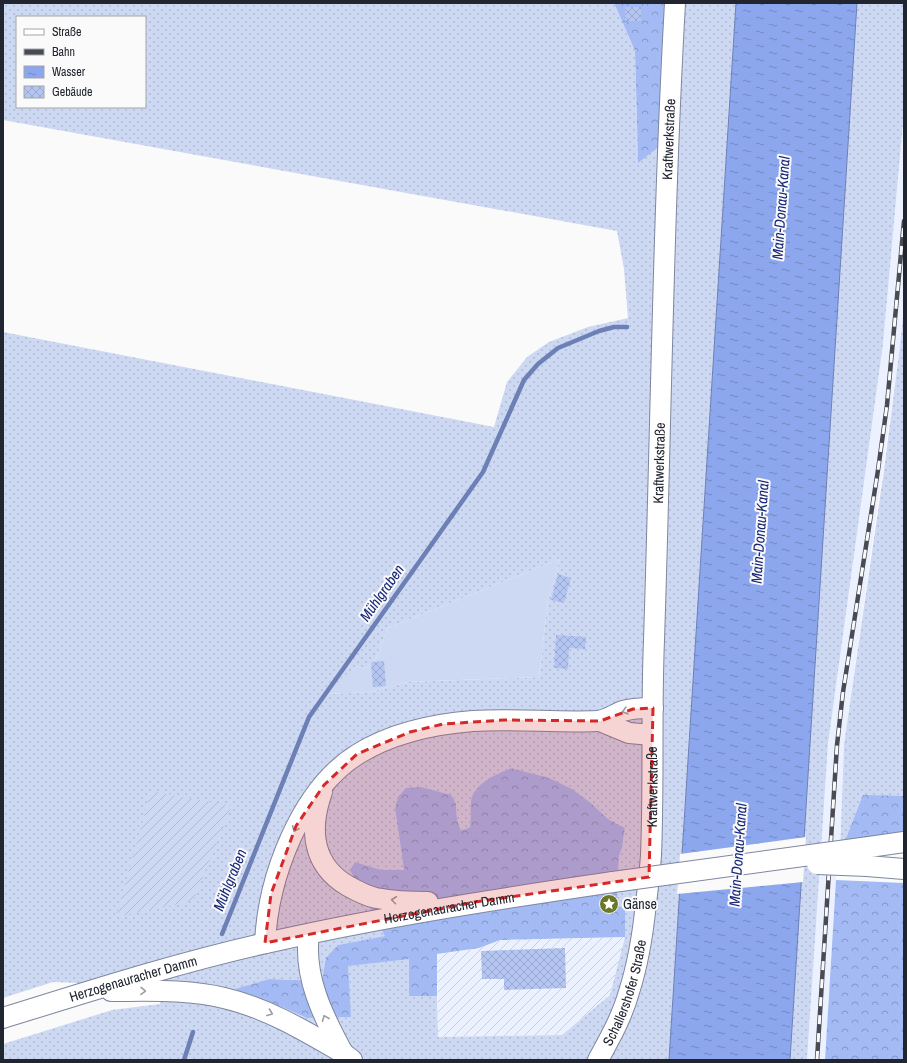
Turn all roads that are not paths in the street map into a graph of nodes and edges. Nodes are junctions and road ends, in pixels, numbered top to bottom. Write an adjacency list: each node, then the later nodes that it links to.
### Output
1 (674, 3): 2 (main road, Kraftwerkstraße)
2 (653, 708): 3 (main road, one-way to 3); 4 (main road, Kraftwerkstraße)
3 (600, 721): 4 (main road); 5 (main road)
4 (652, 735): 10 (main road, Kraftwerkstraße)
5 (324, 785): 9 (main road, one-way to 5); 12 (main road, one-way to 12)
6 (904, 842): 7 (main road, Herzogenauracher Damm)
7 (868, 857): 8 (main road); 9 (main road, Herzogenauracher Damm, bridge)
8 (904, 869)
9 (475, 902): 11 (main road, Herzogenauracher Damm)
10 (644, 923): 16 (main road, Schallershofer Straße)
11 (309, 934): 12 (main road, Herzogenauracher Damm); 15 (main road, one-way to 11)
12 (265, 943): 13 (main road, Herzogenauracher Damm)
13 (90, 991): 14 (main road, Herzogenauracher Damm); 15 (main road, one-way to 15)
14 (3, 1018)
15 (347, 1056)
16 (598, 1060)

